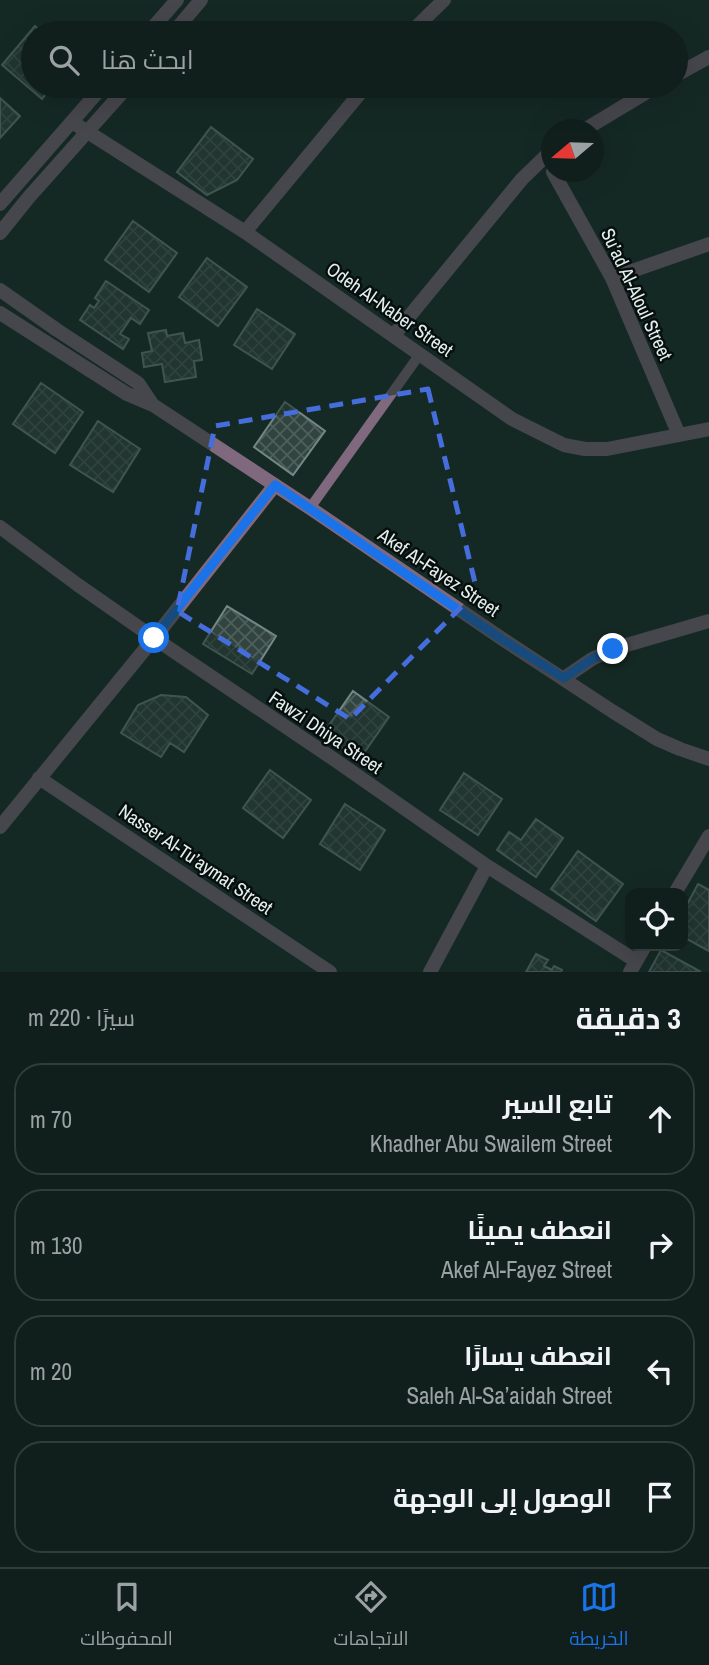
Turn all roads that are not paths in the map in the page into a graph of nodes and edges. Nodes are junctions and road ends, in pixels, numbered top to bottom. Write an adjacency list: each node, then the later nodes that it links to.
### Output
1 (177, 0): 4 (street)
2 (201, 0): 5 (street)
3 (444, 0): 6 (street)
4 (159, 21)
5 (183, 21)
6 (422, 21)
7 (709, 57): 8 (street)
8 (688, 68)
9 (93, 98): 14 (street)
10 (118, 98): 15 (street)
11 (356, 98): 19 (street)
12 (637, 98): 13 (street)
13 (602, 119)
14 (72, 122): 15 (street, Odeh Al-Naber Street); 18 (street)
15 (88, 133): 19 (street, Odeh Al-Naber Street); 20 (street)
16 (541, 170): 25 (street)
17 (561, 182): 22 (street, Su’ad Al-Aloul Street)
18 (0, 204)
19 (245, 232): 25 (street, Odeh Al-Naber Street)
20 (0, 233)
21 (709, 244): 22 (street)
22 (612, 278): 29 (street, Su’ad Al-Aloul Street)
23 (0, 290): 27 (street, Akef Al-Fayez Street)
24 (0, 313): 27 (street, Akef Al-Fayez Street)
25 (394, 335): 26 (street, Odeh Al-Naber Street)
26 (419, 354): 29 (street, Odeh Al-Naber Street); 31 (lane)
27 (153, 405): 30 (street, Akef Al-Fayez Street)
28 (709, 429): 29 (street, Odeh Al-Naber Street)
29 (679, 435)
30 (275, 485): 31 (street, Akef Al-Fayez Street); 34 (street)
31 (310, 508): 35 (street, Akef Al-Fayez Street)
32 (0, 527): 34 (street, Fawzi Dhiya Street)
33 (709, 621): 35 (street)
34 (154, 638): 37 (street); 40 (street, Fawzi Dhiya Street)
35 (564, 678): 36 (street, Akef Al-Fayez Street)
36 (709, 759)
37 (39, 778): 38 (street); 44 (street, Nasser Al-Tu’aymat Street)
38 (0, 827)
39 (709, 836): 41 (street)
40 (487, 866): 43 (street, Fawzi Dhiya Street); 45 (street)
41 (678, 888)
42 (642, 951): 43 (street)
43 (633, 967)
44 (330, 972)
45 (430, 972)

